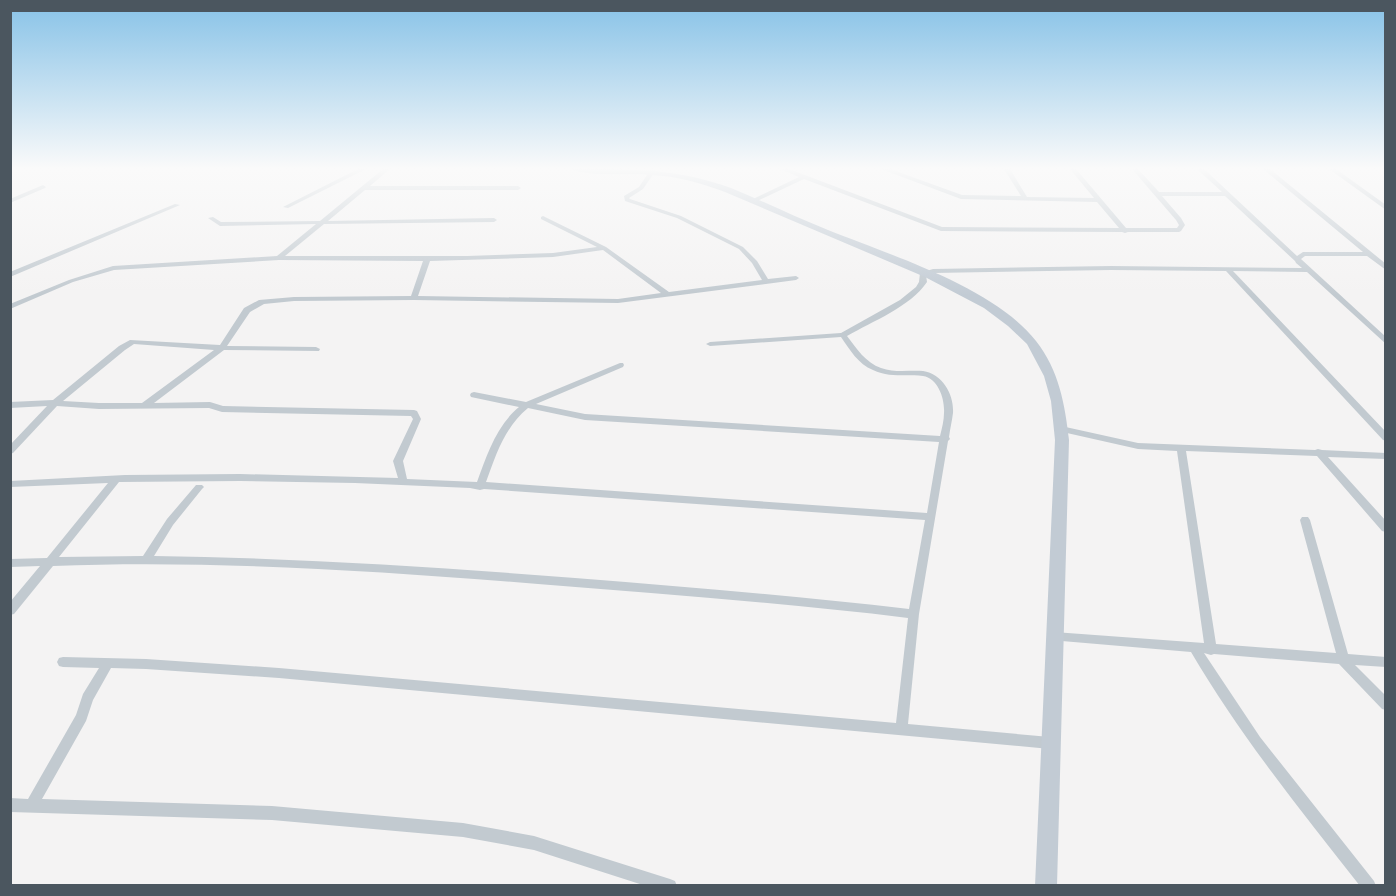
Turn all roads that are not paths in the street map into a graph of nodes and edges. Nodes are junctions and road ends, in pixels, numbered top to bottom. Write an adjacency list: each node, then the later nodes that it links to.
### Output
1 (163, 211): 24 (street)
2 (335, 211): 13 (street)
3 (660, 211): 26 (street)
4 (776, 211): 23 (street)
5 (893, 211): 14 (street)
6 (1108, 211): 14 (street)
7 (1171, 211): 14 (street)
8 (1244, 211): 19 (street)
9 (1316, 211): 16 (street)
10 (211, 218): 13 (street)
11 (543, 218): 15 (street)
12 (494, 220): 13 (street)
13 (319, 224): 17 (street)
14 (1125, 231)
15 (604, 248): 18 (street); 27 (street)
16 (1368, 254): 19 (street); 20 (street)
17 (279, 258): 18 (street); 29 (street)
18 (427, 260): 28 (street)
19 (1298, 262): 22 (street)
20 (1386, 268)
21 (1229, 270): 22 (street); 23 (street); 42 (street)
22 (1307, 270): 31 (street)
23 (922, 274): 30 (street); 41 (street)
24 (10, 275)
25 (796, 278): 26 (street)
26 (766, 282): 27 (street)
27 (668, 295): 28 (street)
28 (414, 298): 33 (street)
29 (10, 307)
30 (843, 335): 32 (street); 43 (street)
31 (1386, 342)
32 (710, 344)
33 (222, 348): 34 (street); 37 (street); 39 (street)
34 (316, 349)
35 (620, 365): 40 (street)
36 (474, 395): 40 (street)
37 (56, 403): 38 (street); 39 (street); 45 (street)
38 (10, 405)
39 (145, 405): 48 (street)
40 (525, 406): 43 (street); 51 (street)
41 (1061, 429): 44 (street); 61 (street)
42 (1386, 438)
43 (946, 439): 53 (street)
44 (1181, 449): 46 (street); 63 (street)
45 (10, 451)
46 (1318, 452): 47 (street); 55 (street)
47 (1386, 456)
48 (403, 480): 49 (street); 51 (street)
49 (114, 481): 50 (street); 57 (street)
50 (10, 484)
51 (480, 487): 53 (street)
52 (199, 488): 56 (street)
53 (930, 517): 60 (street)
54 (1305, 520): 64 (street)
55 (1386, 528)
56 (147, 559): 57 (street); 60 (street)
57 (49, 561): 58 (street); 59 (street)
58 (10, 563)
59 (10, 611)
60 (914, 614): 69 (street)
61 (1054, 637): 62 (street); 70 (street)
62 (1195, 649): 63 (street); 75 (street)
63 (1211, 650): 64 (street)
64 (1344, 661): 66 (street); 68 (street)
65 (63, 662): 67 (street)
66 (1386, 662)
67 (108, 663): 69 (street); 72 (street)
68 (1386, 705)
69 (902, 728): 70 (street)
70 (1050, 743): 74 (street)
71 (10, 805): 72 (street)
72 (31, 806): 73 (street)
73 (670, 885)
74 (1046, 885)
75 (1370, 885)

